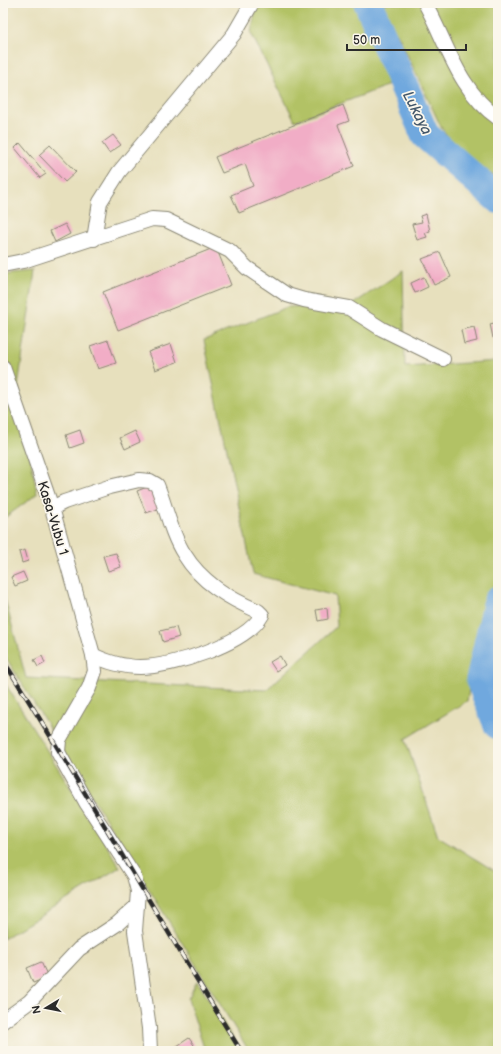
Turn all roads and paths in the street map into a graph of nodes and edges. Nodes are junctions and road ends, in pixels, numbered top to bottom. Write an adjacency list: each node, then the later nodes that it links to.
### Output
1 (252, 3): 4 (street)
2 (426, 3): 3 (street)
3 (498, 118)
4 (94, 239): 5 (street); 6 (street)
5 (3, 265)
6 (443, 360)
7 (3, 367): 8 (street, Kasa-Vubu 1)
8 (52, 508): 9 (street, Kasa-Vubu 1); 9 (street)
9 (93, 655): 10 (street, Kasa-Vubu 1)
10 (137, 906): 11 (street); 12 (street)
11 (3, 1021)
12 (150, 1051)

